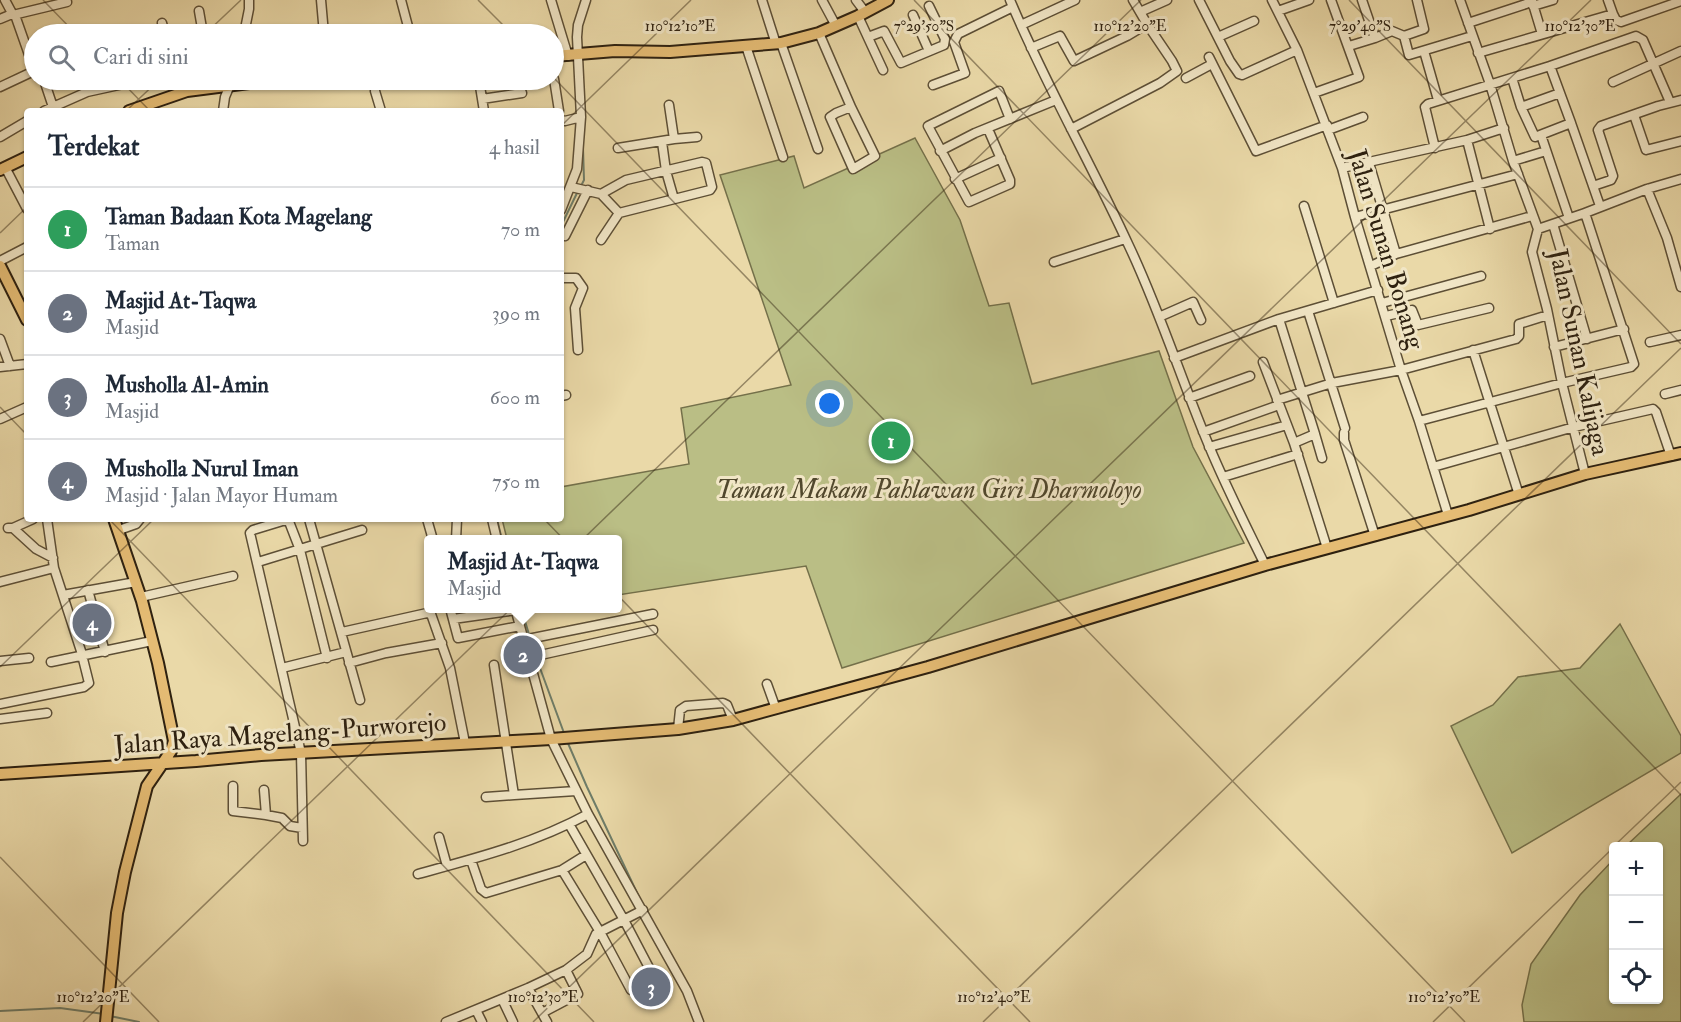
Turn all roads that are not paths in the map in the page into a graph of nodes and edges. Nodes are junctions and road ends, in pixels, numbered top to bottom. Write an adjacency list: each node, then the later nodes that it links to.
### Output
1 (4, 0): 31 (street)
2 (249, 0): 39 (street)
3 (321, 0): 40 (street)
4 (401, 0): 41 (street)
5 (551, 0): 62 (street)
6 (586, 0): 62 (street)
7 (762, 0): 53 (street)
8 (822, 0): 44 (street)
9 (856, 0): 32 (street)
10 (888, 0): 32 (main road)
11 (1075, 0): 43 (street)
12 (1133, 0): 30 (street)
13 (1167, 0): 30 (street)
14 (1199, 0): 50 (street)
15 (1272, 0): 29 (street, Jalan Sunan Bonang)
16 (1309, 0): 29 (street)
17 (1331, 0): 55 (street)
18 (1362, 0): 51 (street)
19 (1417, 0): 47 (street)
20 (1460, 0): 37 (street, Jalan Sunan Kalijaga)
21 (1553, 0): 25 (street)
22 (1608, 0): 33 (street)
23 (1681, 1): 33 (street)
24 (67, 2): 31 (street)
25 (1532, 2): 37 (street); 46 (street)
26 (1011, 4): 43 (street); 72 (street)
27 (929, 6): 58 (street)
28 (199, 11): 38 (street)
29 (1278, 11): 57 (street, Jalan Sunan Bonang)
30 (1140, 12): 42 (street)
31 (13, 14): 35 (street); 52 (street)
32 (861, 14): 44 (main road); 49 (street)
33 (1613, 14): 46 (street)
34 (913, 15): 58 (street)
35 (0, 19)
36 (1254, 21): 50 (street)
37 (1468, 22): 48 (street, Jalan Sunan Kalijaga)
38 (202, 24)
39 (246, 24)
40 (323, 24)
41 (407, 24)
42 (1147, 24): 56 (street); 109 (street)
43 (1020, 25): 56 (street)
44 (836, 26): 45 (main road)
45 (819, 33): 53 (main road); 90 (street)
46 (1542, 34): 61 (street)
47 (1404, 36): 51 (street); 59 (street)
48 (1472, 36): 59 (street); 61 (street, Jalan Sunan Kalijaga)
49 (868, 37): 58 (street); 66 (street)
50 (1218, 37): 57 (street)
51 (1375, 38): 55 (street)
52 (24, 43)
53 (779, 44): 54 (main road); 119 (street)
54 (746, 46): 62 (main road); 123 (street)
55 (1348, 46): 82 (street)
56 (1031, 48): 85 (street)
57 (1297, 50): 82 (street, Jalan Sunan Bonang)
58 (929, 51)
59 (1424, 51): 86 (street)
60 (1681, 51): 64 (street)
61 (1478, 53): 71 (street, Jalan Sunan Kalijaga)
62 (581, 54): 63 (main road); 100 (street)
63 (564, 55)
64 (1654, 64): 65 (street); 70 (street); 88 (street)
65 (1550, 66): 69 (street); 83 (street)
66 (883, 70)
67 (24, 75): 73 (street)
68 (1185, 78): 106 (street)
69 (1512, 78): 71 (street); 91 (street)
70 (1614, 82)
71 (1490, 84): 86 (street); 107 (street, Jalan Sunan Kalijaga)
72 (933, 85)
73 (0, 87)
74 (45, 90): 92 (street)
75 (96, 90): 93 (street)
76 (192, 90): 94 (main road)
77 (228, 90): 95 (street)
78 (375, 90): 96 (street)
79 (481, 90): 84 (street)
80 (556, 90): 98 (street)
81 (522, 93): 84 (street)
82 (1314, 93): 106 (street, Jalan Sunan Bonang)
83 (1560, 93): 91 (street); 105 (street)
84 (482, 99): 97 (street)
85 (1056, 100): 102 (street); 109 (street)
86 (1438, 100): 118 (street)
87 (1681, 100): 88 (street)
88 (1670, 102): 99 (street)
89 (669, 105): 113 (street)
90 (851, 107): 90 (street)
91 (1521, 107): 110 (street)
92 (48, 108)
93 (50, 108)
94 (138, 108)
95 (223, 108)
96 (380, 108)
97 (484, 108)
98 (559, 108)
99 (1634, 115): 115 (street); 134 (street)
100 (581, 117): 103 (street); 135 (street)
101 (1362, 117): 106 (street)
102 (1010, 119): 108 (street); 120 (street)
103 (564, 121)
104 (24, 123): 111 (street)
105 (1571, 123): 110 (street); 134 (street)
106 (1328, 127): 128 (street, Jalan Sunan Bonang)
107 (1504, 128): 114 (street); 125 (street, Jalan Sunan Kalijaga)
108 (988, 129): 120 (street); 124 (street)
109 (1071, 129): 153 (street)
110 (1541, 135): 121 (street)
111 (0, 136)
112 (697, 137): 113 (street)
113 (675, 139): 116 (street)
114 (1467, 140): 118 (street); 133 (street)
115 (1681, 141)
116 (662, 142): 117 (street); 129 (street)
117 (618, 148)
118 (1435, 148): 126 (street)
119 (818, 149)
120 (940, 151): 131 (street)
121 (1546, 151): 125 (street); 148 (street)
122 (24, 158): 127 (main road)
123 (783, 158)
124 (1001, 158): 131 (street); 131 (street)
125 (1513, 161): 130 (street, Jalan Sunan Kalijaga)
126 (1369, 163): 128 (street); 143 (street)
127 (2, 168): 139 (street)
128 (1342, 168): 147 (street, Jalan Sunan Bonang)
129 (666, 171): 137 (street); 138 (street); 138 (street)
130 (1518, 174): 133 (street); 146 (street, Jalan Sunan Kalijaga)
131 (955, 179)
132 (1681, 179): 136 (street)
133 (1478, 185): 143 (street); 150 (street)
134 (1593, 186): 142 (street)
135 (578, 188): 137 (street); 140 (street); 152 (street)
136 (1647, 189): 142 (street); 161 (street)
137 (601, 194): 144 (street)
138 (675, 199): 144 (street)
139 (24, 204)
140 (564, 206)
141 (1304, 206): 166 (street)
142 (1600, 206): 145 (street)
143 (1384, 209): 147 (street); 156 (street)
144 (619, 213): 154 (street)
145 (1585, 213): 148 (street); 176 (street)
146 (1532, 216): 150 (street); 151 (street, Jalan Sunan Kalijaga)
147 (1355, 217): 160 (street, Jalan Sunan Bonang)
148 (1569, 218): 149 (street)
149 (1553, 224): 151 (street); 179 (street)
150 (1490, 229): 156 (street)
151 (1538, 229): 171 (street, Jalan Sunan Kalijaga)
152 (565, 236)
153 (1125, 238): 158 (street); 173 (street)
154 (601, 240)
155 (24, 249): 157 (street)
156 (1396, 254): 160 (street)
157 (0, 261)
158 (1054, 262)
159 (0, 266): 170 (main road)
160 (1371, 266): 165 (street, Jalan Sunan Bonang)
161 (1679, 267): 164 (street)
162 (1480, 276): 167 (street)
163 (564, 278): 182 (street)
164 (1681, 287)
165 (1378, 290): 166 (street); 167 (street, Jalan Sunan Bonang)
166 (1334, 303): 169 (street)
167 (1382, 303): 172 (street, Jalan Sunan Bonang)
168 (1489, 308): 172 (street)
169 (1308, 311): 174 (street); 190 (street)
170 (24, 315)
171 (1548, 315): 181 (street, Jalan Sunan Kalijaga); 183 (street)
172 (1386, 316): 188 (street, Jalan Sunan Bonang)
173 (1160, 317): 175 (street); 184 (street)
174 (1279, 319): 184 (street); 193 (street)
175 (1201, 320)
176 (1624, 329): 179 (street); 191 (street)
177 (1681, 335): 180 (street)
178 (0, 339): 187 (street)
179 (1587, 339): 181 (street)
180 (1650, 342)
181 (1554, 347): 191 (street, Jalan Sunan Kalijaga)
182 (578, 350)
183 (1473, 350): 188 (street); 196 (street)
184 (1174, 358): 195 (street)
185 (1263, 362): 197 (street)
186 (24, 364): 187 (street)
187 (5, 366)
188 (1401, 370): 190 (street); 200 (street, Jalan Sunan Bonang)
189 (1250, 376): 195 (street)
190 (1332, 383): 193 (street); 225 (street)
191 (1562, 383): 196 (street); 202 (street, Jalan Sunan Kalijaga)
192 (1681, 390): 194 (street)
193 (1302, 393): 197 (street); 204 (street)
194 (1665, 394)
195 (1189, 398): 203 (street)
196 (1490, 402): 200 (street); 206 (street)
197 (1278, 403): 201 (street); 203 (street)
198 (24, 411): 199 (street)
199 (0, 419)
200 (1419, 421): 211 (street, Jalan Sunan Bonang)
201 (1287, 425): 205 (street); 207 (street)
202 (1574, 427): 206 (street); 209 (street); 212 (street, Jalan Sunan Kalijaga)
203 (1203, 432): 207 (street)
204 (1315, 434): 205 (street); 210 (street)
205 (1294, 442): 208 (street)
206 (1503, 446): 211 (street); 214 (street)
207 (1209, 447): 213 (street)
208 (1298, 454): 213 (street); 227 (street)
209 (1676, 455): 212 (main road, Jalan Raya Magelang-Purworejo)
210 (1322, 458)
211 (1433, 467): 215 (street, Jalan Sunan Bonang)
212 (1585, 474): 214 (main road, Jalan Raya Magelang-Purworejo)
213 (1222, 477): 231 (street)
214 (1519, 495): 215 (main road, Jalan Raya Magelang-Purworejo)
215 (1448, 515): 225 (main road, Jalan Raya Magelang-Purworejo)
216 (26, 522): 229 (street)
217 (47, 522): 229 (street)
218 (115, 522): 223 (main road)
219 (138, 522): 223 (street)
220 (279, 522): 230 (street)
221 (290, 522): 228 (street)
222 (310, 522): 226 (street)
223 (119, 530): 235 (main road)
224 (362, 530): 226 (street)
225 (1375, 536): 227 (main road, Jalan Raya Magelang-Purworejo)
226 (316, 544): 228 (street); 246 (street)
227 (1327, 548): 231 (main road, Jalan Raya Magelang-Purworejo)
228 (300, 550): 230 (street); 255 (street)
229 (53, 558): 232 (street)
230 (258, 562): 260 (street)
231 (1265, 565): 264 (main road, Jalan Raya Magelang-Purworejo)
232 (54, 568): 234 (street); 237 (street)
233 (233, 576): 238 (street)
234 (0, 582)
235 (136, 582): 236 (street); 238 (main road)
236 (88, 590): 237 (street); 250 (street)
237 (63, 595): 253 (street)
238 (141, 597): 248 (main road)
239 (451, 613): 243 (street)
240 (463, 613): 243 (street)
241 (516, 613): 244 (street)
242 (652, 614): 247 (street)
243 (453, 619): 244 (street)
244 (520, 626): 247 (street)
245 (653, 630): 252 (street)
246 (342, 632): 249 (street); 251 (street)
247 (531, 638): 252 (street)
248 (152, 641): 250 (street); 273 (main road)
249 (442, 643): 258 (street); 271 (street)
250 (105, 652): 253 (street)
251 (346, 652): 255 (street); 258 (street)
252 (533, 656): 269 (street)
253 (82, 657): 257 (street); 263 (street)
254 (29, 658): 256 (street)
255 (327, 658): 260 (street)
256 (0, 661)
257 (51, 662)
258 (349, 663): 262 (street)
259 (494, 665): 270 (street)
260 (282, 668): 272 (street)
261 (767, 684): 264 (street)
262 (360, 700)
263 (0, 704)
264 (776, 709): 267 (main road, Jalan Raya Magelang-Purworejo)
265 (47, 713): 266 (street)
266 (0, 719)
267 (733, 720): 268 (main road, Jalan Raya Magelang-Purworejo); 268 (street)
268 (678, 729): 269 (main road, Jalan Raya Magelang-Purworejo)
269 (558, 739): 270 (main road, Jalan Raya Magelang-Purworejo); 277 (street)
270 (507, 741): 271 (main road, Jalan Raya Magelang-Purworejo); 278 (street)
271 (465, 743): 272 (main road, Jalan Raya Magelang-Purworejo)
272 (301, 753): 273 (main road, Jalan Raya Magelang-Purworejo); 283 (street)
273 (162, 763): 274 (main road, Jalan Raya Magelang-Purworejo); 299 (main road)
274 (0, 774)
275 (233, 786): 281 (street)
276 (264, 790): 281 (street)
277 (576, 791): 278 (street); 280 (street)
278 (514, 795): 279 (street)
279 (486, 797)
280 (588, 814): 282 (street); 291 (street)
281 (266, 815): 283 (street)
282 (569, 824): 286 (street); 287 (street)
283 (302, 828): 285 (street)
284 (439, 837): 288 (street)
285 (303, 841)
286 (585, 855): 289 (street); 292 (street)
287 (471, 860): 288 (street); 289 (street)
288 (447, 866): 290 (street)
289 (562, 870): 293 (street)
290 (418, 874)
291 (643, 910): 292 (street); 304 (street)
292 (624, 920): 293 (street); 293 (street)
293 (600, 932): 294 (street)
294 (566, 970): 295 (street); 298 (street)
295 (528, 988): 296 (street); 298 (street)
296 (502, 999): 297 (street); 302 (street)
297 (476, 1010): 300 (street); 301 (street)
298 (542, 1013): 303 (street)
299 (106, 1018)
300 (450, 1021)
301 (482, 1022)
302 (513, 1022)
303 (547, 1022)
304 (699, 1022)

